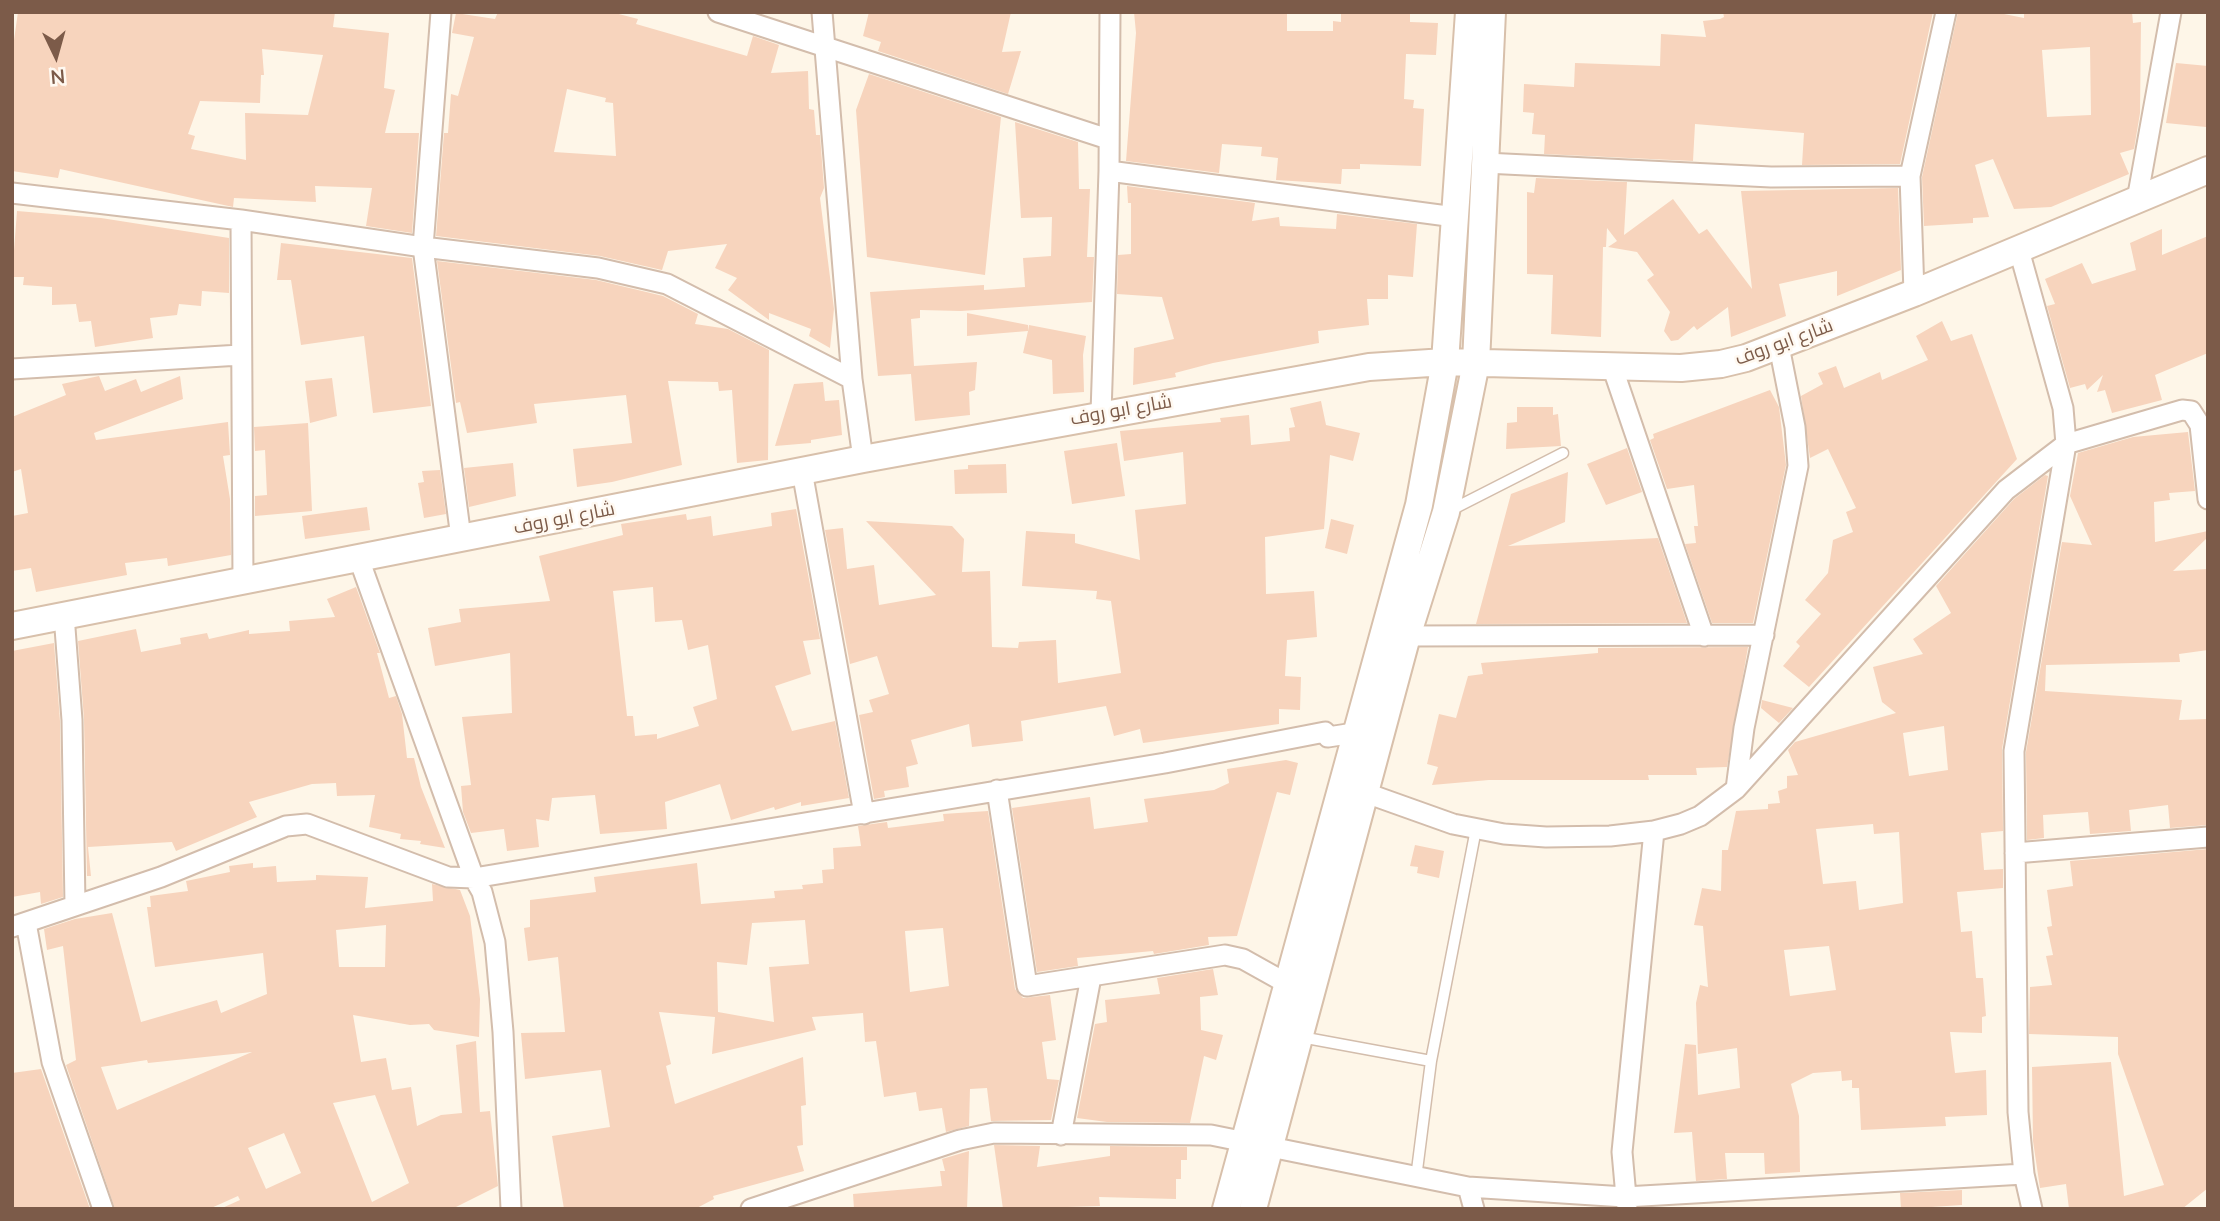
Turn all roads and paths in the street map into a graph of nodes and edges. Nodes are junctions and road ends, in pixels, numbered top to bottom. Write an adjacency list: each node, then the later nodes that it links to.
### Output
1 (441, 12): 20 (street)
2 (718, 12): 9 (street)
3 (822, 12): 9 (street)
4 (1110, 12): 11 (street)
5 (1469, 12): 10 (main road)
6 (1492, 12): 10 (main road)
7 (1947, 12): 15 (street)
8 (2171, 12): 17 (street)
9 (825, 47): 11 (street); 29 (street)
10 (1473, 123): 12 (main road); 18 (main road)
11 (1108, 139): 14 (street)
12 (1485, 163): 15 (street); 26 (main road)
13 (2208, 170): 17 (main road, شارع ابو روف)
14 (1109, 171): 18 (street); 30 (street)
15 (1910, 176): 22 (street)
16 (12, 193): 19 (street)
17 (2137, 200): 21 (main road, شارع ابو روف)
18 (1455, 217): 25 (main road)
19 (242, 220): 20 (street); 24 (street)
20 (423, 247): 29 (street); 37 (street)
21 (2019, 250): 22 (main road, شارع ابو روف); 31 (street)
22 (1914, 293): 23 (main road, شارع ابو روف)
23 (1779, 346): 27 (main road, شارع ابو روف); 42 (street)
24 (240, 355): 28 (street); 39 (street)
25 (1445, 362): 26 (main road, شارع ابو روف); 30 (main road, شارع ابو روف); 45 (main road)
26 (1476, 363): 27 (main road, شارع ابو روف); 36 (main road)
27 (1612, 366): 44 (street)
28 (12, 369)
29 (852, 379): 33 (street)
30 (1101, 414): 33 (main road, شارع ابو روف)
31 (2066, 444): 35 (street); 47 (street); 54 (street)
32 (1563, 453): 36 (lane)
33 (863, 459): 34 (main road, شارع ابو روف)
34 (802, 471): 37 (main road, شارع ابو روف); 50 (street)
35 (2208, 499)
36 (1446, 512): 43 (main road)
37 (461, 538): 38 (main road, شارع ابو روف)
38 (359, 559): 39 (main road, شارع ابو روف); 55 (street)
39 (243, 582): 40 (main road, شارع ابو روف)
40 (64, 615): 41 (main road, شارع ابو روف); 56 (street)
41 (12, 626)
42 (1764, 635): 44 (street); 47 (street)
43 (1407, 636): 44 (street); 46 (main road)
44 (1704, 636)
45 (1354, 733): 46 (street); 48 (street); 59 (main road)
46 (1382, 738): 49 (main road)
47 (1736, 789): 52 (street)
48 (997, 790): 50 (street); 58 (street)
49 (1366, 793): 51 (street); 60 (main road)
50 (864, 814): 55 (street)
51 (1476, 829): 52 (street); 61 (lane)
52 (1654, 831): 68 (street)
53 (2208, 837): 54 (street)
54 (2015, 853): 65 (street)
55 (474, 878): 56 (street); 70 (street)
56 (75, 905): 57 (street)
57 (19, 925): 69 (street)
58 (1091, 977): 59 (street); 62 (street)
59 (1286, 983): 63 (main road)
60 (1301, 1037): 61 (lane); 64 (main road)
61 (1431, 1061): 66 (lane)
62 (1061, 1135): 63 (street); 71 (street)
63 (1244, 1140): 64 (street); 72 (main road)
64 (1271, 1147): 66 (street); 73 (main road)
65 (2024, 1174): 68 (street); 75 (street)
66 (1416, 1178): 67 (street)
67 (1468, 1187): 68 (street); 74 (street)
68 (1627, 1203)
69 (103, 1209)
70 (511, 1209)
71 (751, 1209)
72 (1226, 1209)
73 (1253, 1209)
74 (1474, 1209)
75 (2032, 1209)

